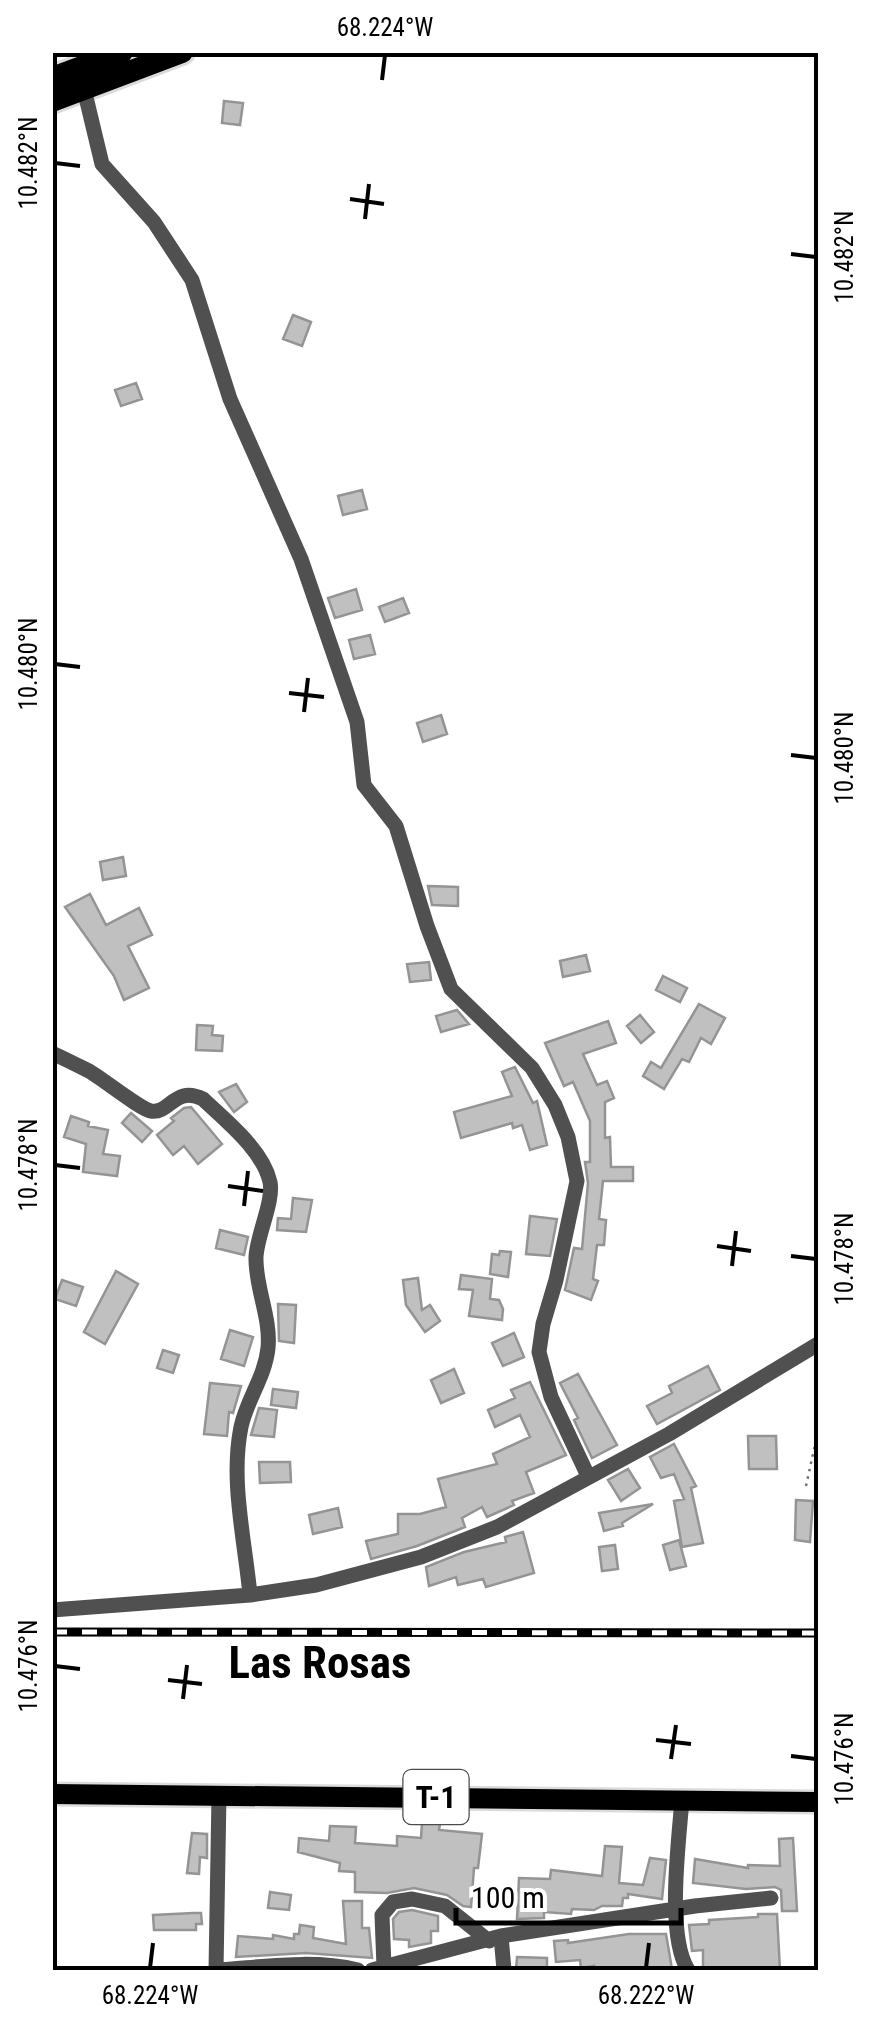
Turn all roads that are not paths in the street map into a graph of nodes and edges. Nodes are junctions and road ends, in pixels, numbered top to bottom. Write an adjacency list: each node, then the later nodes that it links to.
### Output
1 (122, 52): 3 (highway)
2 (182, 52): 4 (highway)
3 (52, 78)
4 (84, 89): 5 (highway); 8 (street)
5 (52, 100)
6 (52, 1053): 9 (street)
7 (815, 1352): 8 (street)
8 (588, 1476): 9 (street)
9 (250, 1595): 10 (street)
10 (52, 1610)
11 (52, 1794): 12 (main road, T-1)
12 (219, 1795): 13 (main road, T-1); 19 (street)
13 (682, 1799): 14 (main road, T-1); 16 (street)
14 (818, 1802)
15 (771, 1898): 16 (street)
16 (674, 1910): 17 (street); 22 (street)
17 (496, 1938): 18 (street); 18 (street); 21 (street)
18 (378, 1969)
19 (217, 1970): 20 (street)
20 (358, 1970)
21 (504, 1970)
22 (688, 1970)

